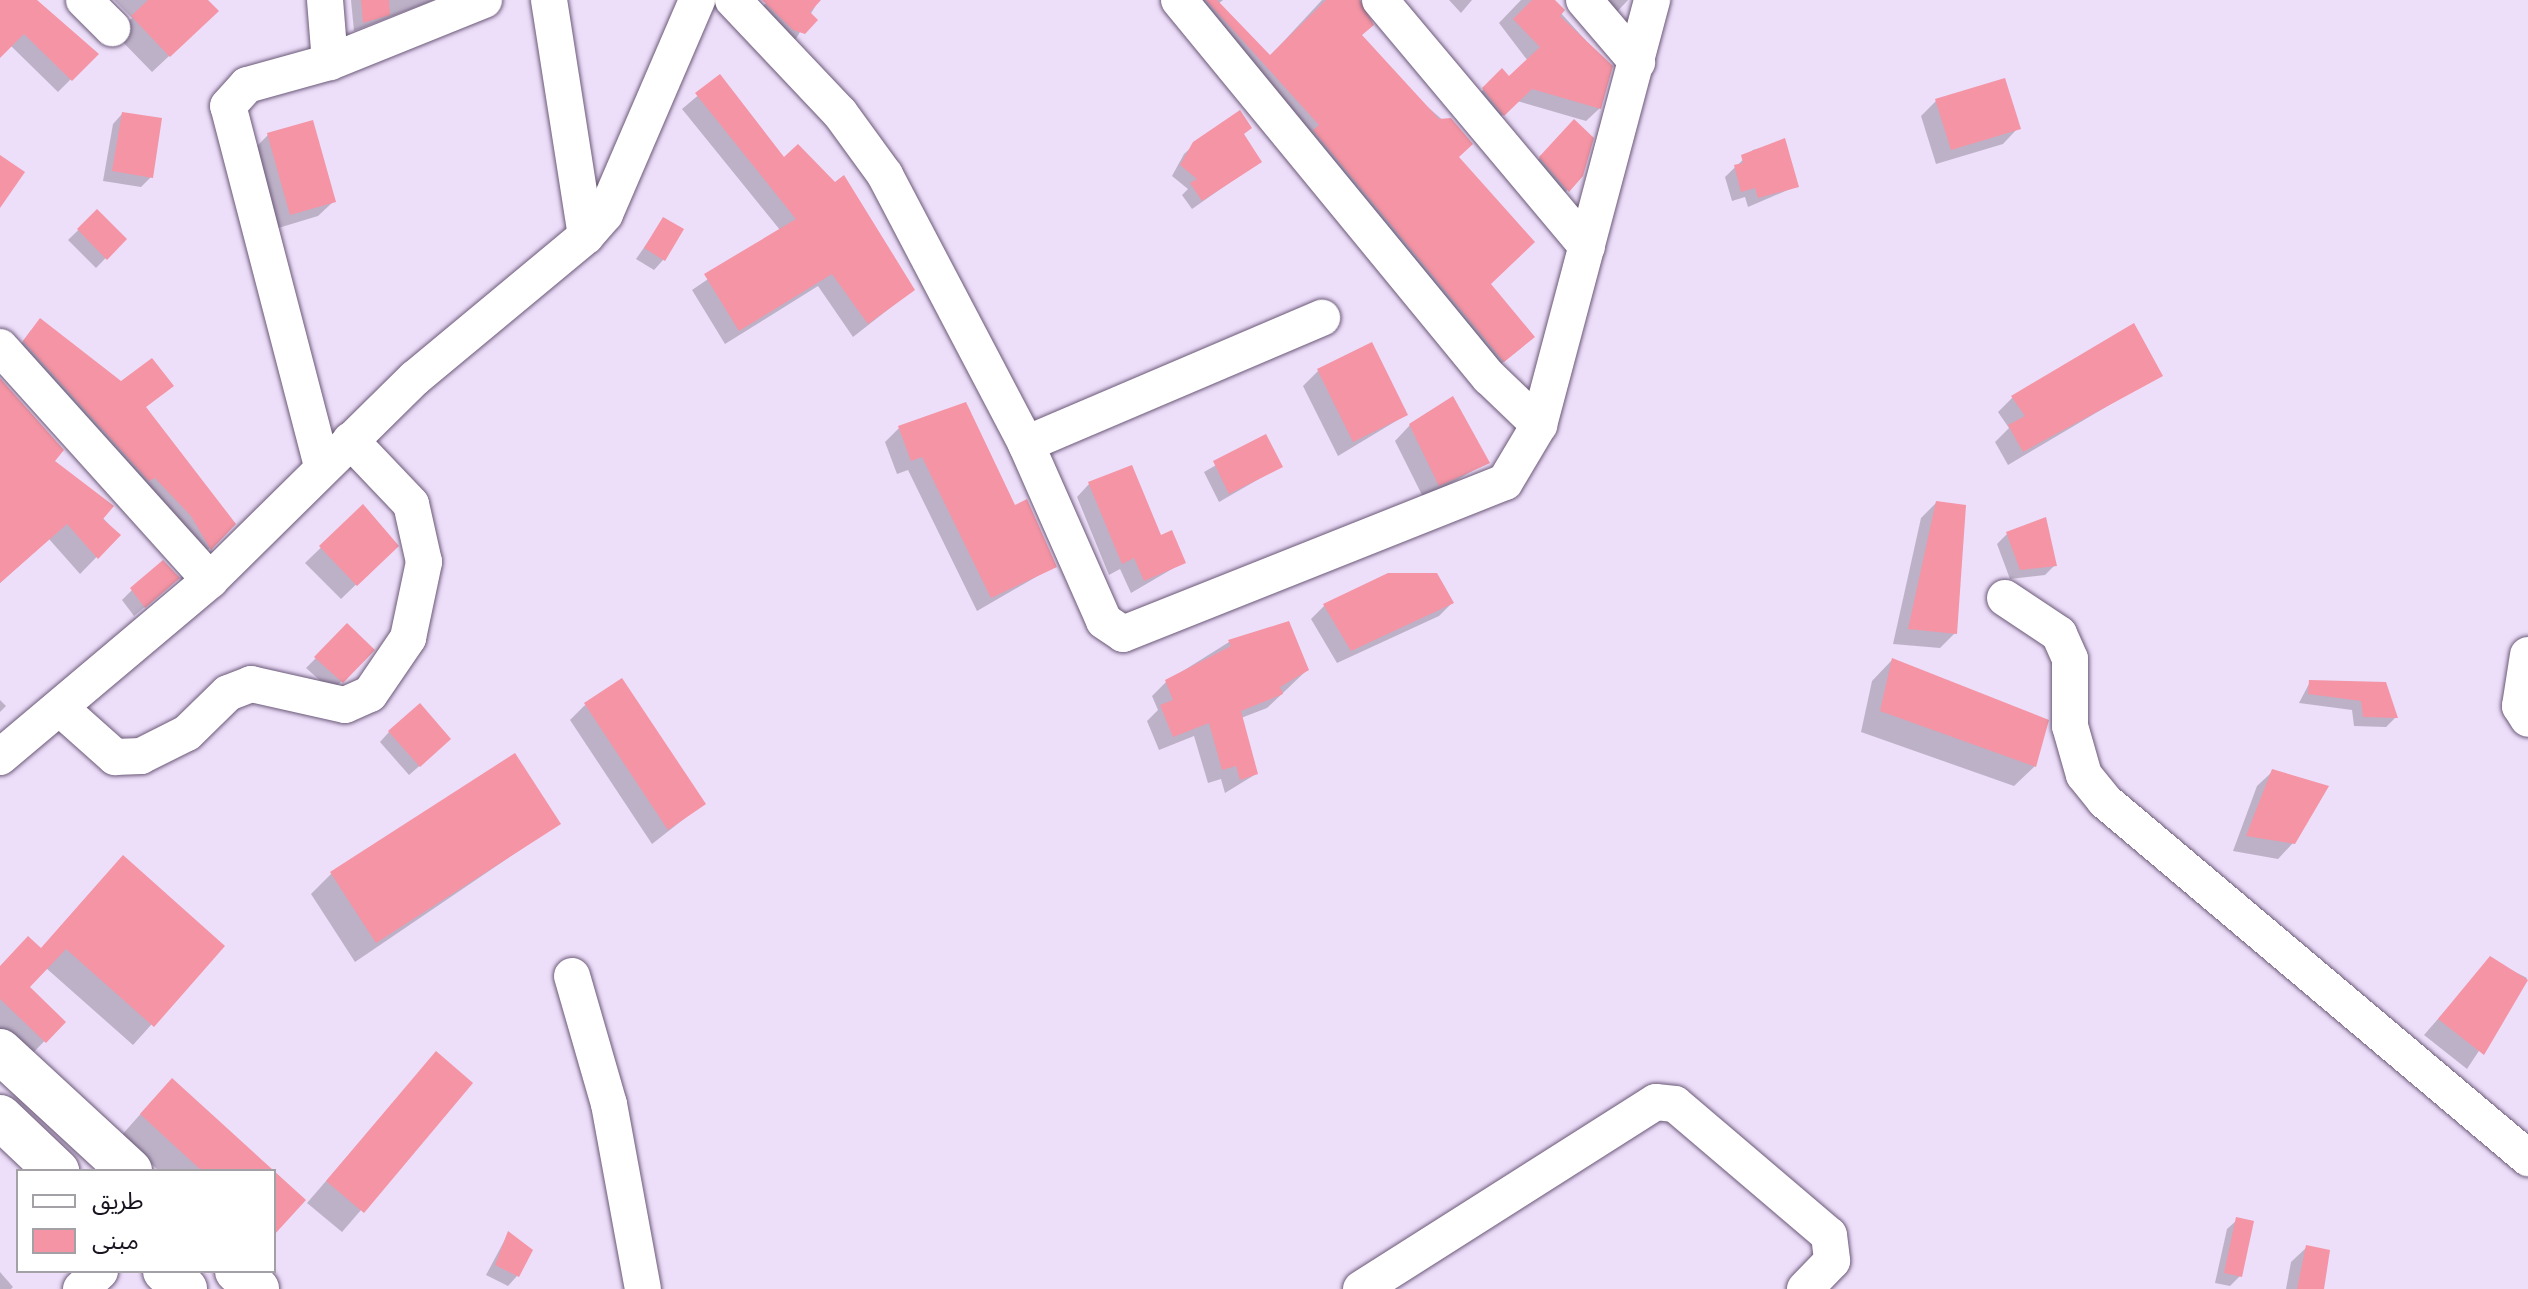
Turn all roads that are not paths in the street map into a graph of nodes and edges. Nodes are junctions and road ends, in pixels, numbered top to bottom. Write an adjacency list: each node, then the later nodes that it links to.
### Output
1 (84, 0): 11 (street)
2 (325, 0): 12 (street)
3 (484, 0): 12 (street)
4 (549, 0): 14 (street)
5 (697, 0): 14 (street)
6 (733, 0): 20 (street)
7 (1179, 0): 18 (street)
8 (1380, 0): 15 (street)
9 (1584, 0): 13 (street)
10 (1652, 0): 13 (street)
11 (112, 28)
12 (330, 62): 21 (street)
13 (1637, 62): 15 (street)
14 (586, 236): 19 (street)
15 (1587, 247): 18 (street)
16 (1322, 318): 20 (street)
17 (0, 347): 22 (street)
18 (1539, 425): 20 (street)
19 (350, 440): 21 (street); 25 (street)
20 (1026, 444)
21 (322, 466): 22 (street)
22 (210, 580): 25 (street)
23 (2005, 598): 31 (street)
24 (2528, 655): 26 (street)
25 (60, 708): 27 (street)
26 (2528, 719)
27 (0, 757)
28 (572, 976): 40 (street)
29 (0, 1051): 33 (highway)
30 (0, 1117): 32 (highway)
31 (2528, 1158)
32 (55, 1169)
33 (128, 1169)
34 (98, 1273): 37 (street)
35 (167, 1273): 38 (highway)
36 (239, 1273): 39 (highway)
37 (81, 1289)
38 (185, 1289)
39 (257, 1289)
40 (643, 1289)
41 (1361, 1289): 42 (street)
42 (1805, 1289)

